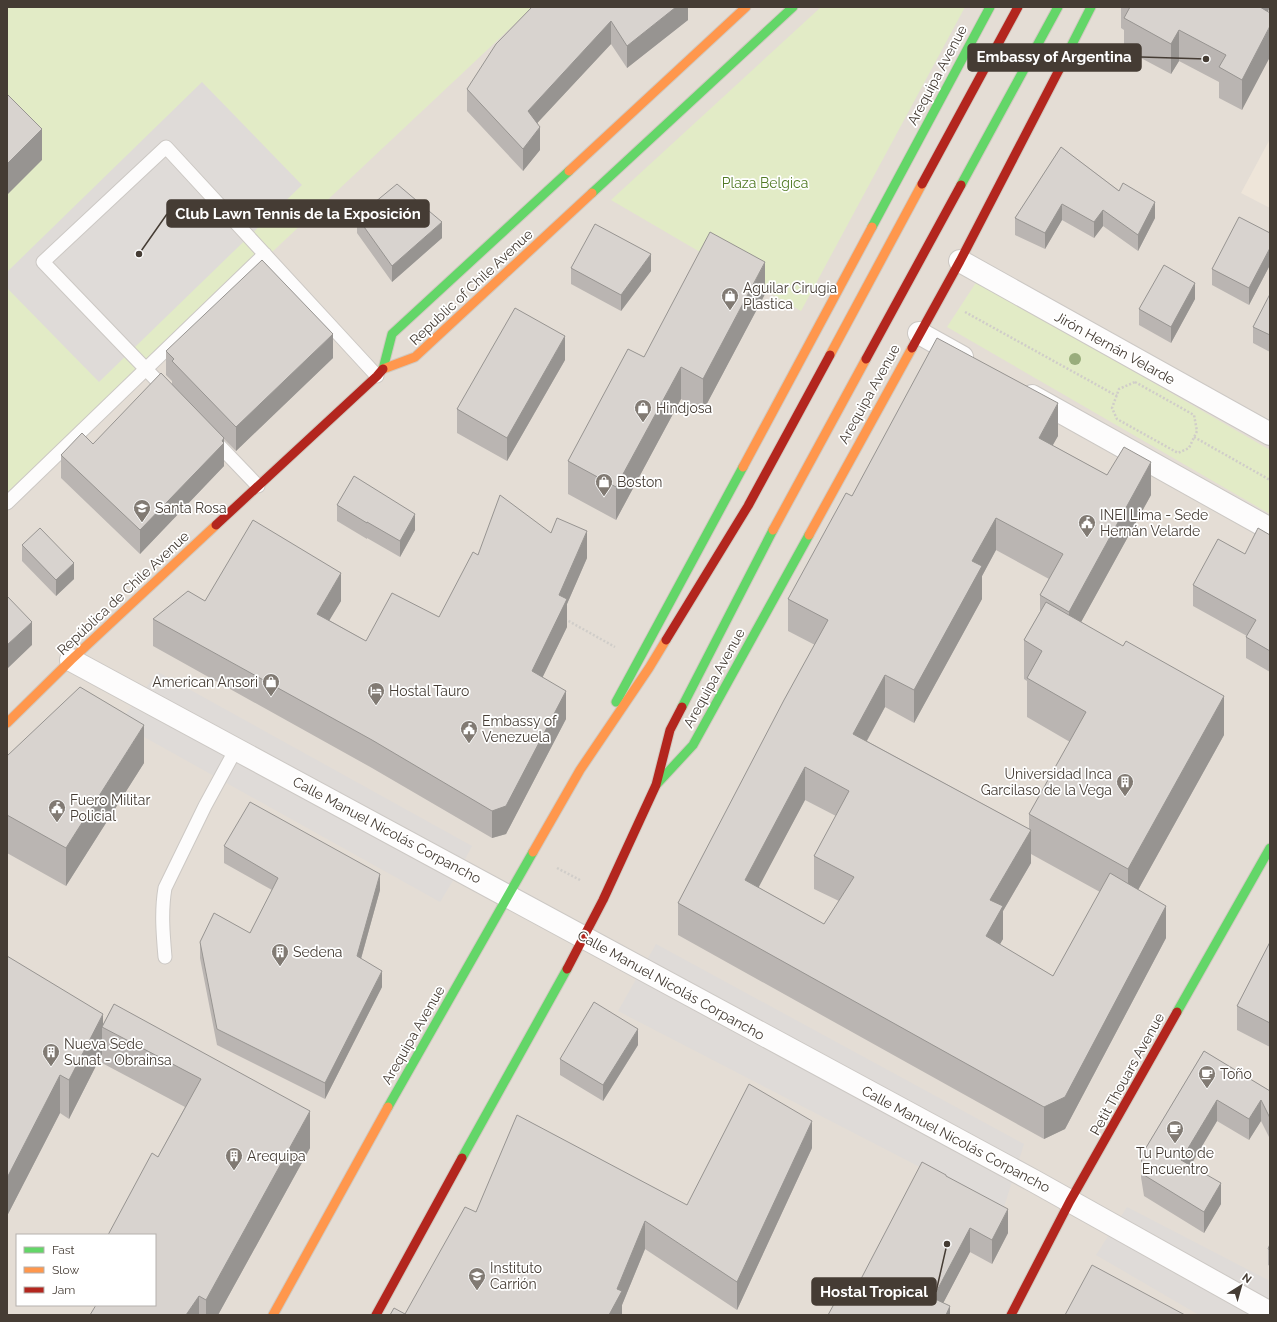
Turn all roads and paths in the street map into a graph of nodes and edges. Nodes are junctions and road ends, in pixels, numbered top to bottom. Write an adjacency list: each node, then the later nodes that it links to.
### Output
1 (746, 7): 13 (main road, Republic of Chile Avenue)
2 (793, 7): 13 (main road, Republic of Chile Avenue)
3 (990, 7): 26 (main road, Arequipa Avenue)
4 (1018, 7): 29 (main road, Arequipa Avenue)
5 (1058, 7): 30 (main road, Arequipa Avenue)
6 (1091, 7): 8 (main road, Arequipa Avenue)
7 (265, 254): 12 (lane); 12 (lane); 13 (lane)
8 (960, 261): 9 (main road, Arequipa Avenue); 18 (street, Jirón Hernán Velarde)
9 (939, 298): 10 (main road, Arequipa Avenue); 15 (path)
10 (919, 333): 11 (street); 30 (main road, Arequipa Avenue)
11 (982, 368)
12 (146, 369): 16 (lane); 22 (lane)
13 (380, 373): 21 (main road, República de Chile Avenue)
14 (1016, 387): 23 (street)
15 (1117, 396): 19 (path); 19 (path)
16 (177, 402)
17 (204, 430): 21 (lane)
18 (1270, 434)
19 (1194, 437): 20 (path)
20 (1270, 480)
21 (258, 486): 25 (main road, República de Chile Avenue)
22 (7, 503)
23 (1270, 529)
24 (565, 619): 26 (path)
25 (71, 660): 27 (main road, República de Chile Avenue); 28 (street, Calle Manuel Nicolás Corpancho)
26 (638, 662): 29 (main road, Arequipa Avenue)
27 (7, 723)
28 (236, 749): 32 (street, Calle Manuel Nicolás Corpancho); 34 (lane)
29 (580, 770): 32 (main road, Arequipa Avenue)
30 (656, 785): 33 (main road, Arequipa Avenue)
31 (1270, 848): 35 (main road, Petit Thouars Avenue)
32 (508, 896): 33 (street, Calle Manuel Nicolás Corpancho); 37 (main road, Arequipa Avenue)
33 (584, 937): 35 (street, Calle Manuel Nicolás Corpancho); 38 (main road, Arequipa Avenue)
34 (164, 957)
35 (1070, 1201): 36 (street, Calle Manuel Nicolás Corpancho); 39 (main road, Petit Thouars Avenue)
36 (1270, 1313)
37 (273, 1315)
38 (376, 1315)
39 (1011, 1315)

